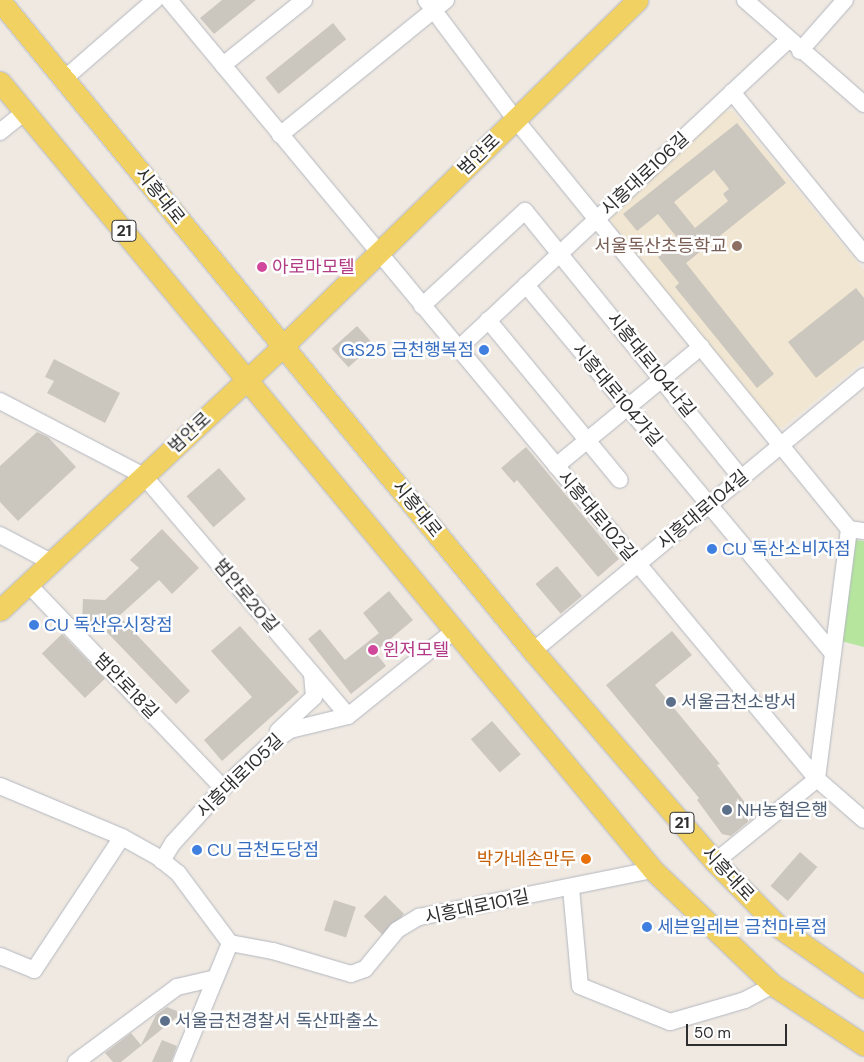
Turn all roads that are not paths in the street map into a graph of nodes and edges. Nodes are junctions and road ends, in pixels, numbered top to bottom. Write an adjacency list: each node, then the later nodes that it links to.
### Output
1 (155, 0): 12 (street)
2 (169, 0): 11 (street)
3 (304, 0): 11 (street)
4 (638, 0): 17 (main road, 범안로)
5 (744, 0): 9 (street)
6 (845, 0): 10 (street)
7 (0, 1): 12 (main road, 시흥대로 / 21)
8 (435, 3): 17 (street, 범안로); 19 (street)
9 (788, 40): 10 (street); 14 (street, 시흥대로106길)
10 (800, 51): 15 (street)
11 (222, 65): 19 (street)
12 (64, 79): 27 (main road, 시흥대로 / 21)
13 (0, 82): 16 (main road, 21)
14 (732, 92): 20 (street, 시흥대로106길); 23 (street)
15 (864, 104)
16 (25, 112): 18 (street); 32 (main road, 21)
17 (515, 119): 20 (street, 범안로); 21 (main road, 범안로)
18 (0, 132)
19 (280, 135): 21 (street)
20 (596, 219): 22 (street, 시흥대로106길); 28 (street)
21 (378, 253): 25 (street, 시흥대로102길); 27 (main road, 범안로)
22 (560, 253): 24 (street, 시흥대로106길); 25 (street, 시흥대로104나길); 31 (street, 시흥대로104나길)
23 (864, 254)
24 (526, 285): 26 (street, 시흥대로106길); 34 (street, 시흥대로104가길)
25 (422, 306): 29 (street, 시흥대로102길)
26 (488, 320): 29 (street, 시흥대로106길); 35 (street)
27 (283, 346): 32 (main road, 범안로); 49 (main road, 시흥대로 / 21)
28 (701, 347): 31 (street); 36 (street)
29 (458, 349): 37 (street, 시흥대로102길)
30 (864, 376): 36 (street, 시흥대로104길)
31 (662, 379): 34 (street); 39 (street, 시흥대로104나길)
32 (247, 380): 38 (main road, 범안로); 48 (main road, 21)
33 (0, 401): 38 (street)
34 (627, 408): 35 (street); 41 (street, 시흥대로104가길)
35 (587, 441): 37 (street); 40 (street)
36 (780, 445): 39 (street, 시흥대로104길); 42 (street)
37 (556, 466): 45 (street, 시흥대로102길)
38 (144, 476): 44 (main road, 범안로); 51 (street, 범안로20길)
39 (741, 478): 41 (street, 시흥대로104길)
40 (620, 480)
41 (708, 505): 45 (street, 시흥대로104길); 50 (street, 시흥대로104가길)
42 (856, 530): 50 (street)
43 (0, 535): 44 (street)
44 (51, 562): 46 (main road, 범안로)
45 (637, 564): 49 (street, 시흥대로104길); 54 (street, 시흥대로102길)
46 (28, 584): 47 (main road, 범안로); 56 (street, 범안로18길)
47 (0, 610)
48 (455, 630): 52 (street, 시흥대로105길); 61 (main road, 21)
49 (533, 651): 60 (main road, 시흥대로 / 21)
50 (832, 652): 54 (street)
51 (312, 674): 52 (street, 범안로20길); 53 (street)
52 (348, 716): 53 (street, 시흥대로105길)
53 (268, 746): 56 (street, 시흥대로105길)
54 (817, 779): 57 (street, 시흥대로102길); 60 (street)
55 (0, 787): 58 (street)
56 (224, 788): 59 (street, 시흥대로105길)
57 (864, 820)
58 (122, 837): 59 (street); 64 (street)
59 (162, 861): 63 (street)
60 (715, 862): 67 (main road, 시흥대로 / 21)
61 (653, 870): 62 (street, 시흥대로101길); 66 (main road, 21)
62 (571, 888): 63 (street, 시흥대로101길); 66 (street)
63 (230, 943): 65 (street)
64 (0, 956)
65 (214, 978): 69 (street); 70 (street)
66 (773, 985): 68 (main road, 21)
67 (864, 986)
68 (864, 1045)
69 (76, 1062)
70 (181, 1062)

